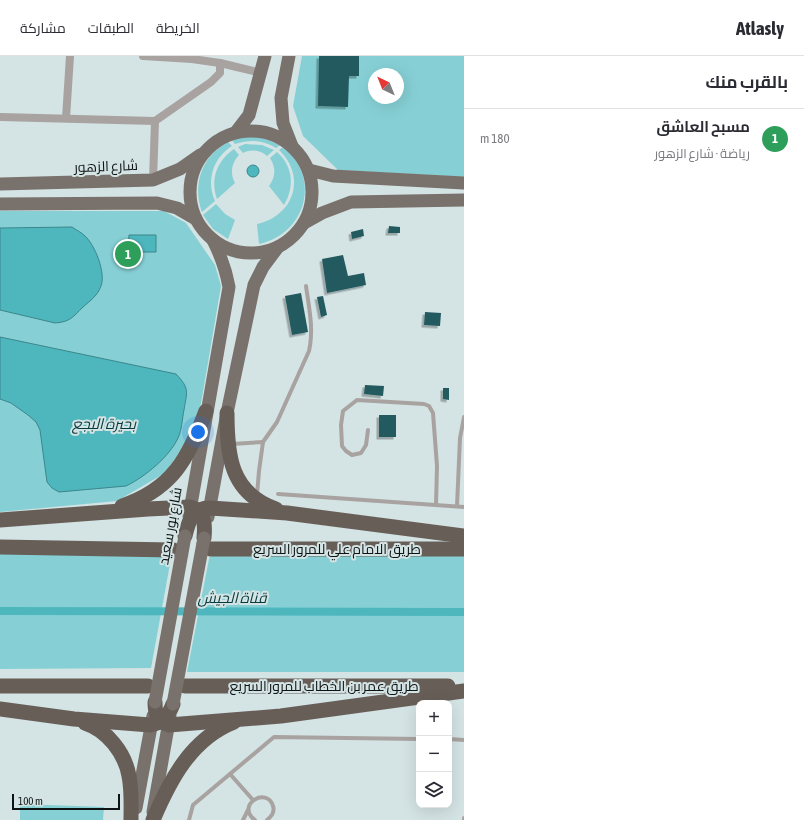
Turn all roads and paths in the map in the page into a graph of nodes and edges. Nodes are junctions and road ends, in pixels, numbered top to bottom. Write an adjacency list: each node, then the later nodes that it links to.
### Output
1 (70, 56): 10 (street)
2 (143, 56): 3 (street)
3 (157, 56): 6 (street)
4 (265, 56): 8 (main road)
5 (289, 56): 13 (main road)
6 (192, 58): 7 (street)
7 (220, 63): 8 (street); 11 (street)
8 (262, 73): 12 (main road)
9 (0, 117): 10 (street)
10 (66, 118): 11 (street)
11 (154, 121): 16 (street)
12 (236, 132): 13 (main road); 14 (main road)
13 (292, 146): 15 (main road)
14 (205, 152): 16 (main road, شارع الزهور); 21 (main road)
15 (309, 170): 17 (main road); 22 (main road)
16 (153, 180): 18 (main road, شارع الزهور)
17 (464, 183)
18 (0, 184)
19 (464, 200): 22 (main road)
20 (0, 204): 21 (main road)
21 (196, 219): 23 (main road)
22 (304, 223): 24 (main road)
23 (213, 240): 24 (main road); 26 (main road, شارع بور سعيد)
24 (278, 247): 27 (main road)
25 (306, 286): 30 (lane)
26 (206, 411): 37 (highway); 38 (main road, شارع بور سعيد)
27 (227, 413): 31 (highway); 38 (main road)
28 (464, 417): 35 (lane)
29 (368, 430): 34 (lane)
30 (263, 442): 31 (lane); 33 (lane)
31 (228, 445): 33 (highway)
32 (278, 494): 34 (lane)
33 (257, 499): 39 (highway)
34 (436, 505): 35 (lane)
35 (457, 506): 36 (lane)
36 (464, 507)
37 (104, 512): 38 (highway); 40 (highway)
38 (199, 512): 39 (highway); 41 (highway); 43 (highway)
39 (287, 513): 42 (highway)
40 (0, 520)
41 (185, 536): 52 (main road, شارع بور سعيد, bridge)
42 (464, 536)
43 (208, 544): 45 (highway, طريق الامام علي للمرور السريع); 54 (main road, bridge)
44 (0, 547): 46 (highway)
45 (464, 549)
46 (173, 550)
47 (0, 686): 48 (highway)
48 (148, 686)
49 (185, 686): 50 (highway, طريق عمر بن الخطاب للمرور السريع)
50 (464, 686)
51 (464, 691): 56 (highway)
52 (155, 702): 54 (highway)
53 (0, 709): 55 (highway)
54 (162, 718): 55 (highway); 56 (highway); 63 (main road); 64 (main road)
55 (74, 719): 63 (highway)
56 (241, 719): 64 (highway)
57 (416, 739): 60 (lane)
58 (452, 740): 59 (lane)
59 (464, 740)
60 (230, 774): 61 (lane); 65 (lane)
61 (253, 800): 62 (lane); 68 (lane)
62 (249, 808): 66 (lane); 67 (lane)
63 (132, 820)
64 (152, 820)
65 (189, 820)
66 (243, 820)
67 (255, 820)
68 (268, 820)

